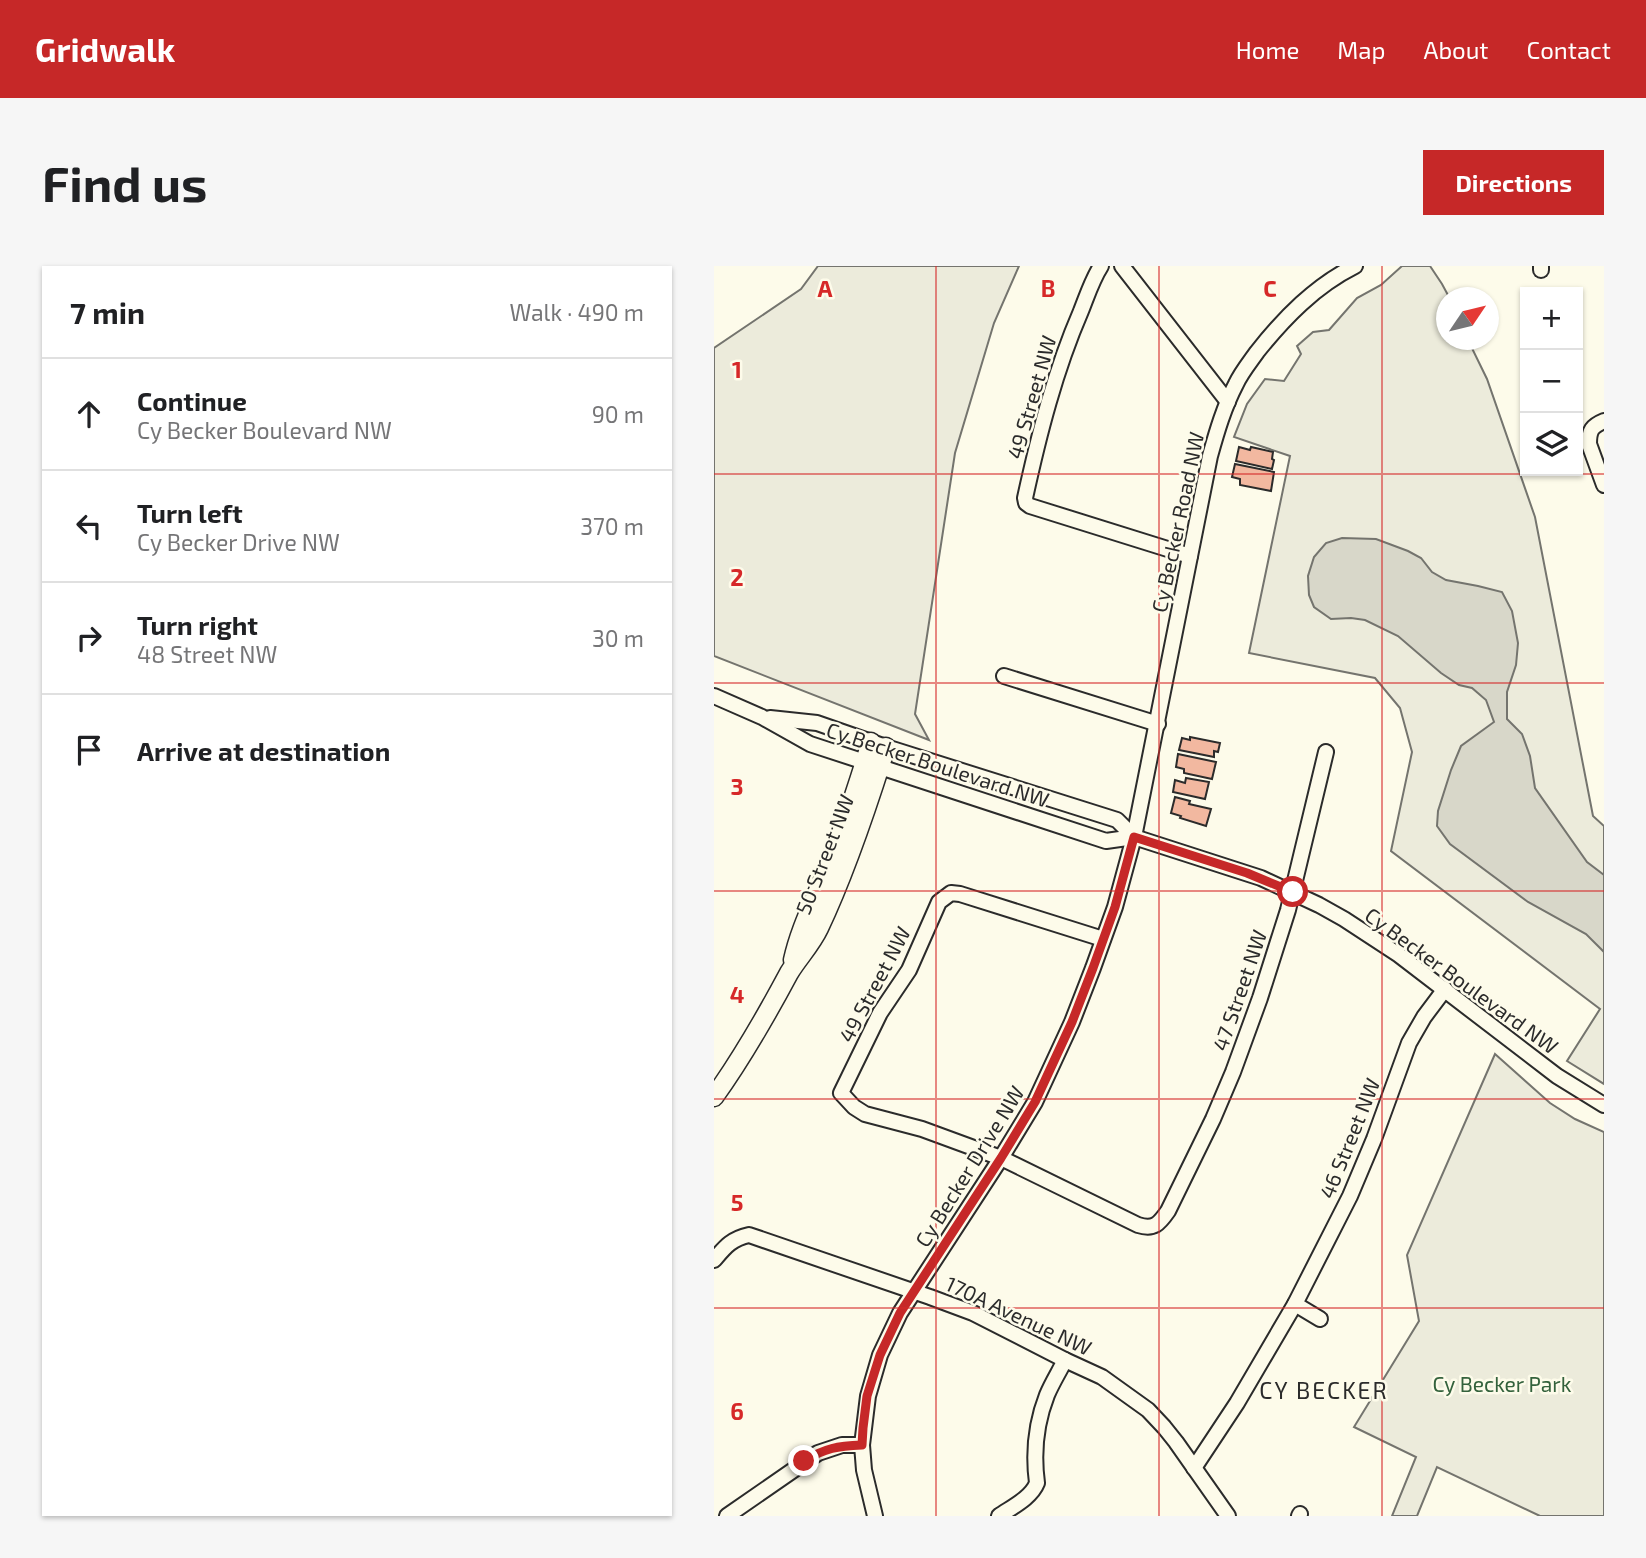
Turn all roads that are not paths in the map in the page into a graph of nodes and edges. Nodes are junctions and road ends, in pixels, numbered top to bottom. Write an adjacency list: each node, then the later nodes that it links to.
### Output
1 (1101, 266): 8 (street, 49 Street NW)
2 (1122, 266): 5 (street)
3 (1355, 266): 4 (street, Cy Becker Road NW)
4 (1329, 272): 5 (street, Cy Becker Road NW)
5 (1228, 402): 8 (street, Cy Becker Road NW)
6 (1604, 421): 7 (street)
7 (1604, 485)
8 (1190, 556): 12 (street, Cy Becker Road NW)
9 (1004, 676): 12 (street)
10 (714, 696): 11 (street)
11 (762, 717): 13 (street, Cy Becker Boulevard NW); 15 (street, Cy Becker Boulevard NW)
12 (1158, 724): 16 (street, Cy Becker Road NW)
13 (879, 744): 15 (main road, 50 Street NW); 16 (street, Cy Becker Boulevard NW)
14 (1326, 752): 17 (street, 47 Street NW)
15 (872, 765): 16 (street, Cy Becker Boulevard NW); 20 (main road, 50 Street NW)
16 (1134, 837): 17 (street, Cy Becker Boulevard NW); 18 (street, Cy Becker Drive NW)
17 (1293, 892): 19 (street, Cy Becker Boulevard NW); 22 (street, 47 Street NW)
18 (1103, 939): 22 (street, Cy Becker Drive NW); 22 (street, 49 Street NW)
19 (1445, 989): 21 (street, Cy Becker Boulevard NW); 25 (street, 46 Street NW)
20 (714, 1097)
21 (1604, 1105)
22 (1001, 1158): 24 (street, Cy Becker Drive NW)
23 (714, 1260): 24 (street, 170A Avenue NW)
24 (914, 1292): 27 (street, 170A Avenue NW); 28 (street, Cy Becker Drive NW)
25 (1295, 1304): 26 (street); 29 (street, 46 Street NW)
26 (1320, 1319)
27 (1065, 1360): 29 (street, 170A Avenue NW); 32 (street)
28 (862, 1445): 30 (street); 31 (street, Cy Becker Drive NW)
29 (1194, 1468): 33 (street, 170A Avenue NW)
30 (727, 1516)
31 (875, 1516)
32 (999, 1516)
33 (1228, 1516)

